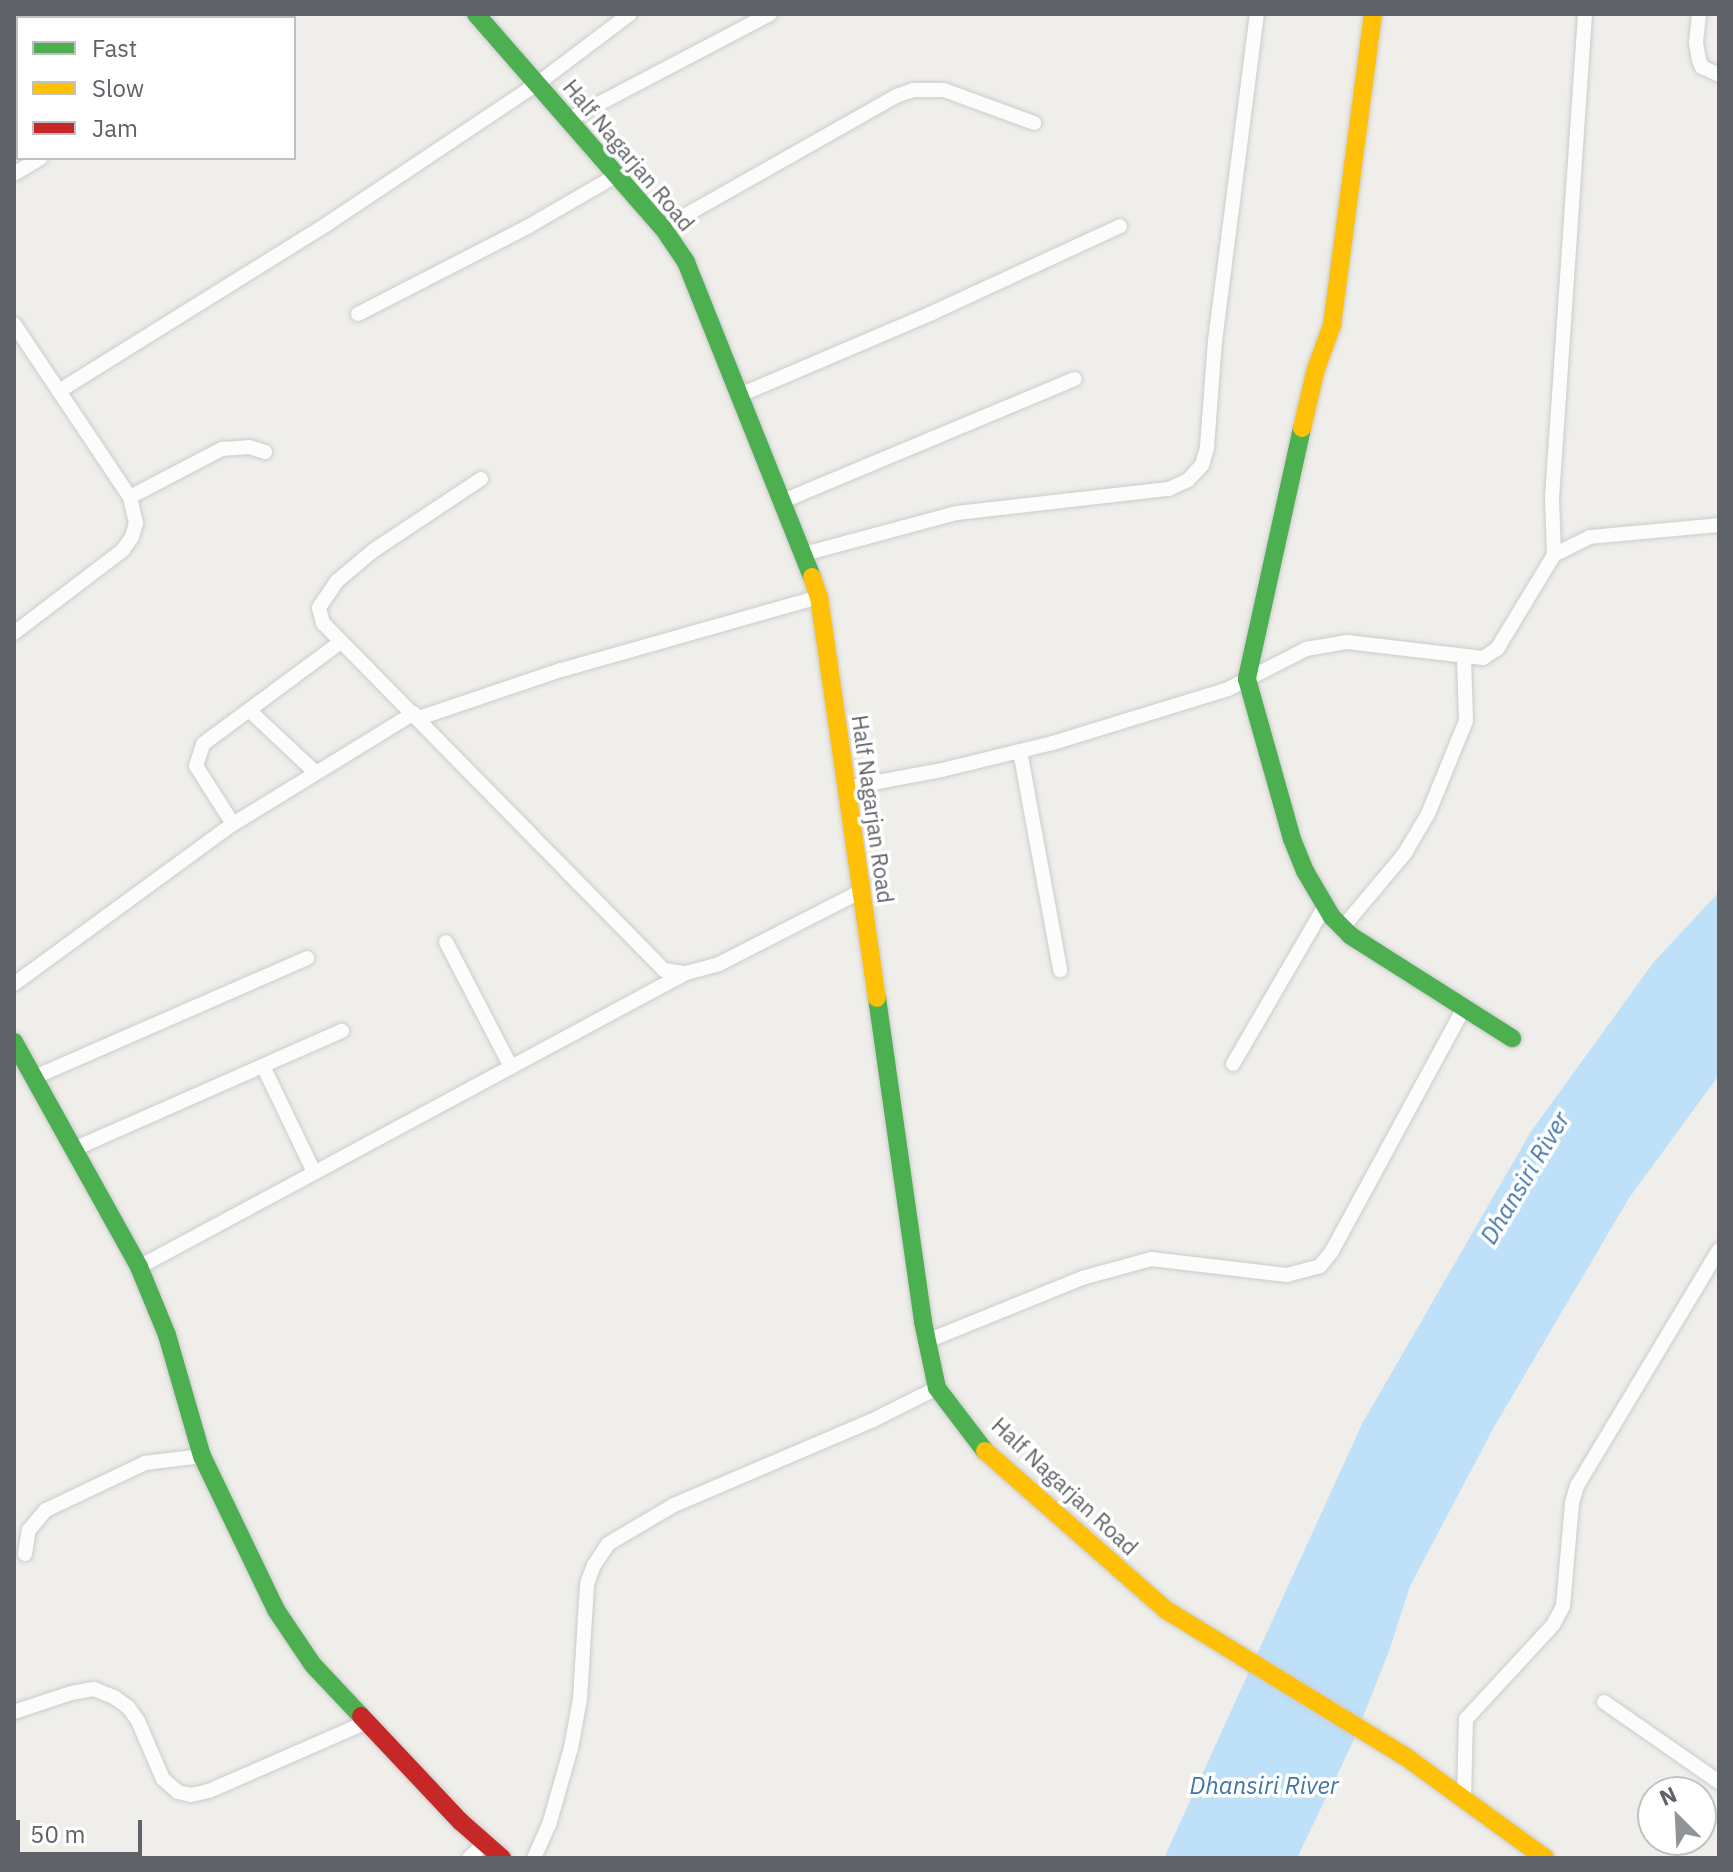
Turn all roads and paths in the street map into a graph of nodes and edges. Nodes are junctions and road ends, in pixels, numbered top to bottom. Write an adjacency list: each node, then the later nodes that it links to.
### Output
1 (476, 14): 9 (main road, Half Nagarjan Road)
2 (630, 14): 9 (street)
3 (770, 14): 10 (street)
4 (1257, 14): 27 (street)
5 (1373, 14): 33 (main road)
6 (1585, 14): 28 (street)
7 (1699, 14): 8 (street)
8 (1719, 75)
9 (537, 84): 10 (main road, Half Nagarjan Road); 20 (street)
10 (568, 120): 14 (main road, Half Nagarjan Road)
11 (1034, 123): 16 (street)
12 (38, 160): 13 (street)
13 (14, 174)
14 (617, 175): 16 (main road, Half Nagarjan Road); 17 (street)
15 (1120, 226): 21 (street)
16 (663, 228): 21 (main road, Half Nagarjan Road)
17 (358, 314)
18 (14, 324): 20 (street)
19 (1075, 379): 25 (street)
20 (59, 391): 24 (street)
21 (740, 395): 25 (main road, Half Nagarjan Road)
22 (265, 452): 24 (street)
23 (481, 479): 31 (street)
24 (130, 497): 30 (street)
25 (783, 501): 27 (main road, Half Nagarjan Road)
26 (1719, 525): 28 (street)
27 (804, 554): 29 (main road, Half Nagarjan Road)
28 (1554, 555): 32 (street)
29 (819, 597): 35 (street); 38 (main road, Half Nagarjan Road)
30 (14, 633)
31 (341, 642): 34 (street); 35 (street)
32 (1464, 656): 33 (street); 42 (street)
33 (1247, 679): 36 (street); 41 (main road)
34 (251, 712): 37 (street); 39 (street)
35 (416, 716): 37 (street); 46 (street)
36 (1020, 751): 38 (street); 45 (street)
37 (316, 773): 39 (street)
38 (846, 788): 40 (main road, Half Nagarjan Road)
39 (233, 824): 47 (street)
40 (860, 892): 46 (street); 60 (main road, Half Nagarjan Road)
41 (1325, 906): 42 (main road); 52 (street)
42 (1343, 927): 48 (main road)
43 (446, 942): 54 (street)
44 (307, 958): 55 (street)
45 (1060, 970)
46 (686, 973): 54 (street)
47 (14, 984)
48 (1464, 1008): 50 (main road); 60 (street)
49 (342, 1031): 53 (street)
50 (1512, 1038)
51 (14, 1042): 55 (main road)
52 (1233, 1064)
53 (263, 1066): 56 (street); 57 (street)
54 (511, 1067): 57 (street)
55 (35, 1077): 56 (main road)
56 (74, 1149): 59 (main road)
57 (314, 1172): 59 (street)
58 (1719, 1250): 68 (street)
59 (139, 1267): 62 (main road)
60 (927, 1341): 61 (main road, Half Nagarjan Road)
61 (937, 1388): 68 (main road, Half Nagarjan Road); 72 (street)
62 (202, 1456): 63 (street); 66 (main road)
63 (25, 1554)
64 (1604, 1702): 67 (street)
65 (14, 1712): 66 (street)
66 (367, 1722): 69 (main road)
67 (1719, 1782)
68 (1464, 1799): 73 (main road, Half Nagarjan Road)
69 (484, 1844): 70 (street); 71 (main road)
70 (469, 1858)
71 (502, 1858)
72 (534, 1858)
73 (1545, 1858)

